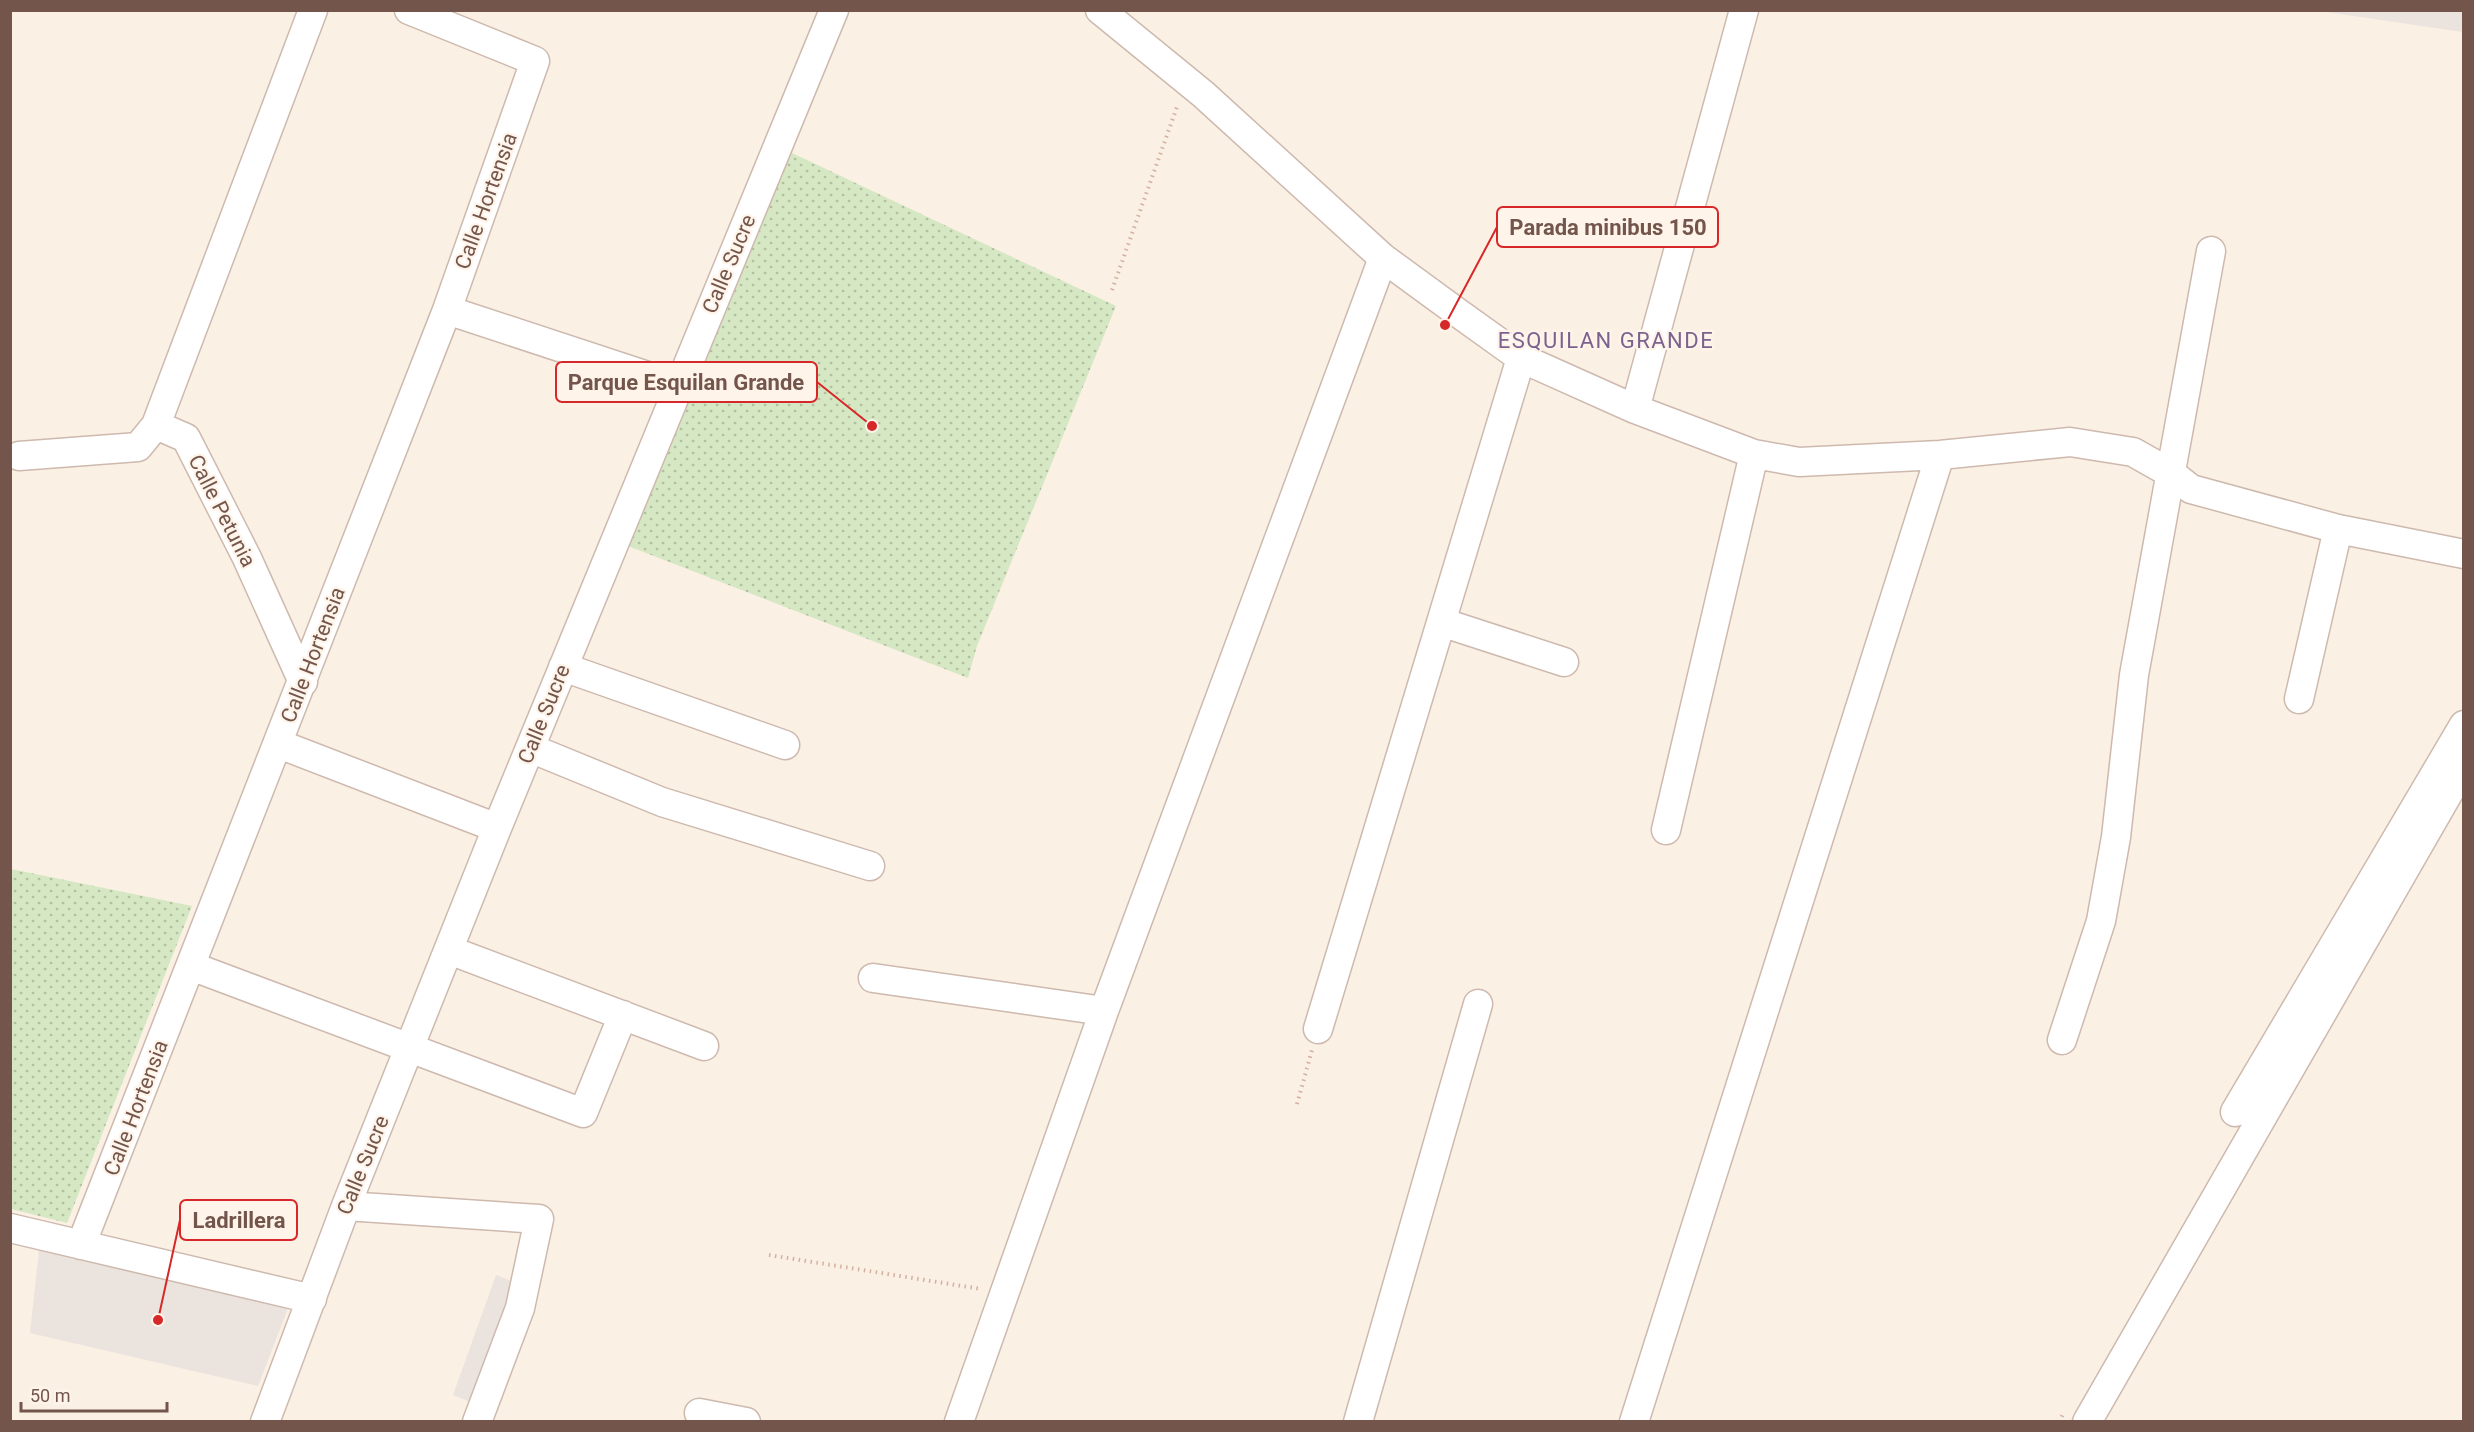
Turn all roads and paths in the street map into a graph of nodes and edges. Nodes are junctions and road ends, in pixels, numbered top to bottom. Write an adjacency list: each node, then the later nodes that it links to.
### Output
1 (313, 10): 14 (street)
2 (409, 10): 10 (street, Calle Hortensia)
3 (834, 10): 12 (street, Calle Sucre)
4 (1100, 10): 6 (street)
5 (1744, 10): 13 (street)
6 (1186, 80): 8 (street); 9 (path)
7 (2211, 251): 18 (street)
8 (1383, 258): 11 (street); 38 (street)
9 (1112, 290)
10 (447, 310): 12 (street); 24 (street, Calle Hortensia)
11 (1521, 358): 13 (street); 21 (street)
12 (678, 386): 23 (street, Calle Sucre)
13 (1635, 409): 15 (street)
14 (156, 425): 17 (street); 24 (street, Calle Petunia)
15 (1754, 454): 16 (street); 32 (street)
16 (1940, 455): 18 (street); 58 (street)
17 (19, 456)
18 (2172, 474): 19 (street); 41 (street)
19 (2338, 529): 20 (street); 25 (street)
20 (2463, 554)
21 (1441, 622): 22 (street); 40 (street)
22 (1563, 662)
23 (563, 667): 28 (street); 29 (street, Calle Sucre)
24 (303, 682): 27 (street, Calle Hortensia)
25 (2298, 699)
26 (2463, 725): 45 (street)
27 (279, 744): 31 (street); 35 (street, Calle Hortensia)
28 (785, 745)
29 (530, 748): 31 (street, Calle Sucre); 33 (street)
30 (2463, 766): 59 (street)
31 (497, 828): 34 (street, Calle Sucre)
32 (1666, 830)
33 (870, 866)
34 (449, 950): 39 (street); 43 (street, Calle Sucre)
35 (191, 966): 43 (street); 48 (street, Calle Hortensia)
36 (873, 978): 38 (street)
37 (1478, 1004): 57 (street)
38 (1104, 1011): 50 (street)
39 (623, 1016): 42 (street); 43 (street)
40 (1318, 1029): 44 (path)
41 (2062, 1040)
42 (704, 1046)
43 (409, 1048): 46 (street, Calle Sucre)
44 (1297, 1104)
45 (2235, 1112)
46 (346, 1206): 51 (street, Calle Sucre); 54 (street)
47 (10, 1228): 48 (street)
48 (81, 1245): 51 (street)
49 (769, 1255): 50 (path)
50 (1006, 1292): 56 (street)
51 (312, 1299): 53 (street, Calle Sucre)
52 (699, 1413): 55 (street)
53 (266, 1422)
54 (477, 1422)
55 (746, 1422)
56 (959, 1422)
57 (1358, 1422)
58 (1634, 1422)
59 (2087, 1422)

